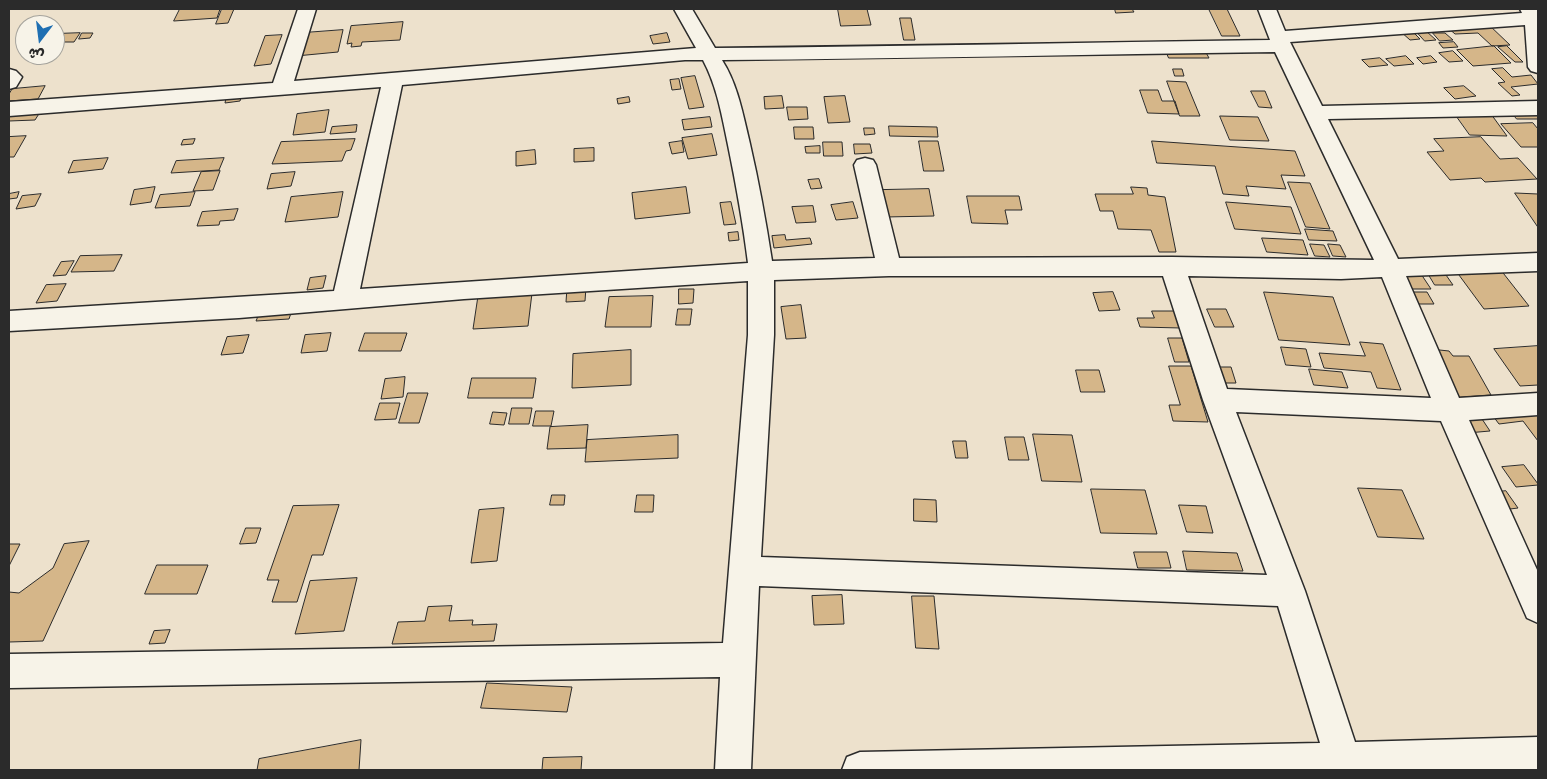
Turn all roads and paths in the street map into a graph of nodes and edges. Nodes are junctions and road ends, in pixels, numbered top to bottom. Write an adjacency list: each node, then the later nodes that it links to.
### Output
1 (307, 9): 11 (street)
2 (684, 9): 6 (street)
3 (1266, 9): 5 (street)
4 (1534, 15): 5 (street); 7 (street)
5 (1280, 42): 6 (street); 14 (street)
6 (708, 54): 9 (street); 20 (street)
7 (1538, 67)
8 (9, 76): 10 (street)
9 (393, 80): 11 (street); 21 (street)
10 (9, 83)
11 (282, 87): 13 (street)
12 (1538, 108): 14 (street)
13 (9, 109)
14 (1315, 113): 19 (street)
15 (865, 165): 18 (street)
16 (1538, 262): 19 (street)
17 (1172, 266): 18 (street); 19 (street); 23 (street)
18 (889, 267): 20 (street)
19 (1390, 268): 25 (street)
20 (761, 271): 21 (street); 26 (street)
21 (345, 300): 22 (street)
22 (9, 321)
23 (1217, 400): 25 (street); 27 (street)
24 (1538, 404): 25 (street)
25 (1451, 410): 28 (street)
26 (745, 571): 27 (street); 29 (street)
27 (1289, 591): 32 (street)
28 (1538, 607)
29 (738, 660): 30 (street); 33 (street)
30 (9, 671)
31 (1538, 755): 32 (street)
32 (1343, 760): 34 (street)
33 (733, 770)
34 (860, 770)

